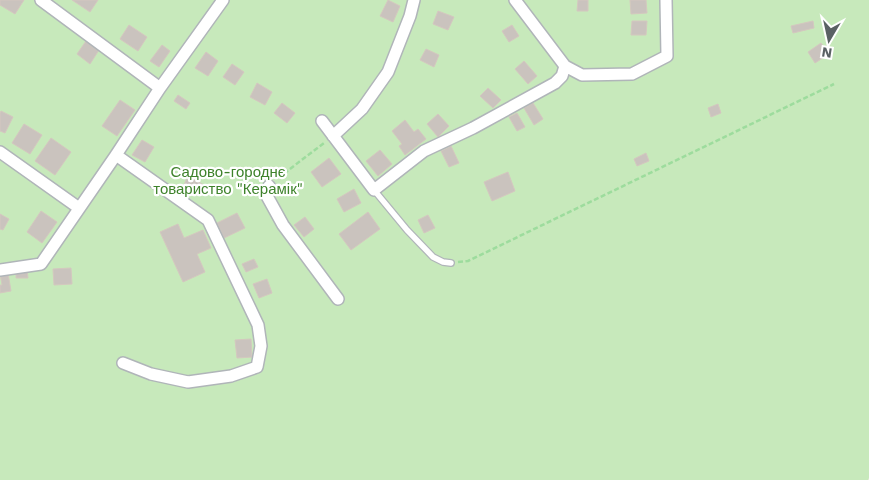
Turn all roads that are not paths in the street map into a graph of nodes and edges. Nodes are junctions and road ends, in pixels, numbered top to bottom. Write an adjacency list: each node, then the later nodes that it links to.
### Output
1 (41, 0): 7 (street)
2 (223, 0): 7 (street)
3 (414, 0): 9 (street)
4 (515, 0): 6 (street)
5 (666, 0): 6 (street)
6 (565, 66): 13 (street)
7 (160, 88): 11 (street)
8 (322, 121): 9 (street)
9 (333, 136): 13 (street)
10 (0, 152): 14 (street)
11 (116, 156): 14 (street); 18 (street)
12 (269, 186): 17 (street)
13 (374, 190): 15 (lane)
14 (79, 208): 16 (street)
15 (451, 263)
16 (0, 270)
17 (338, 299)
18 (123, 363)

